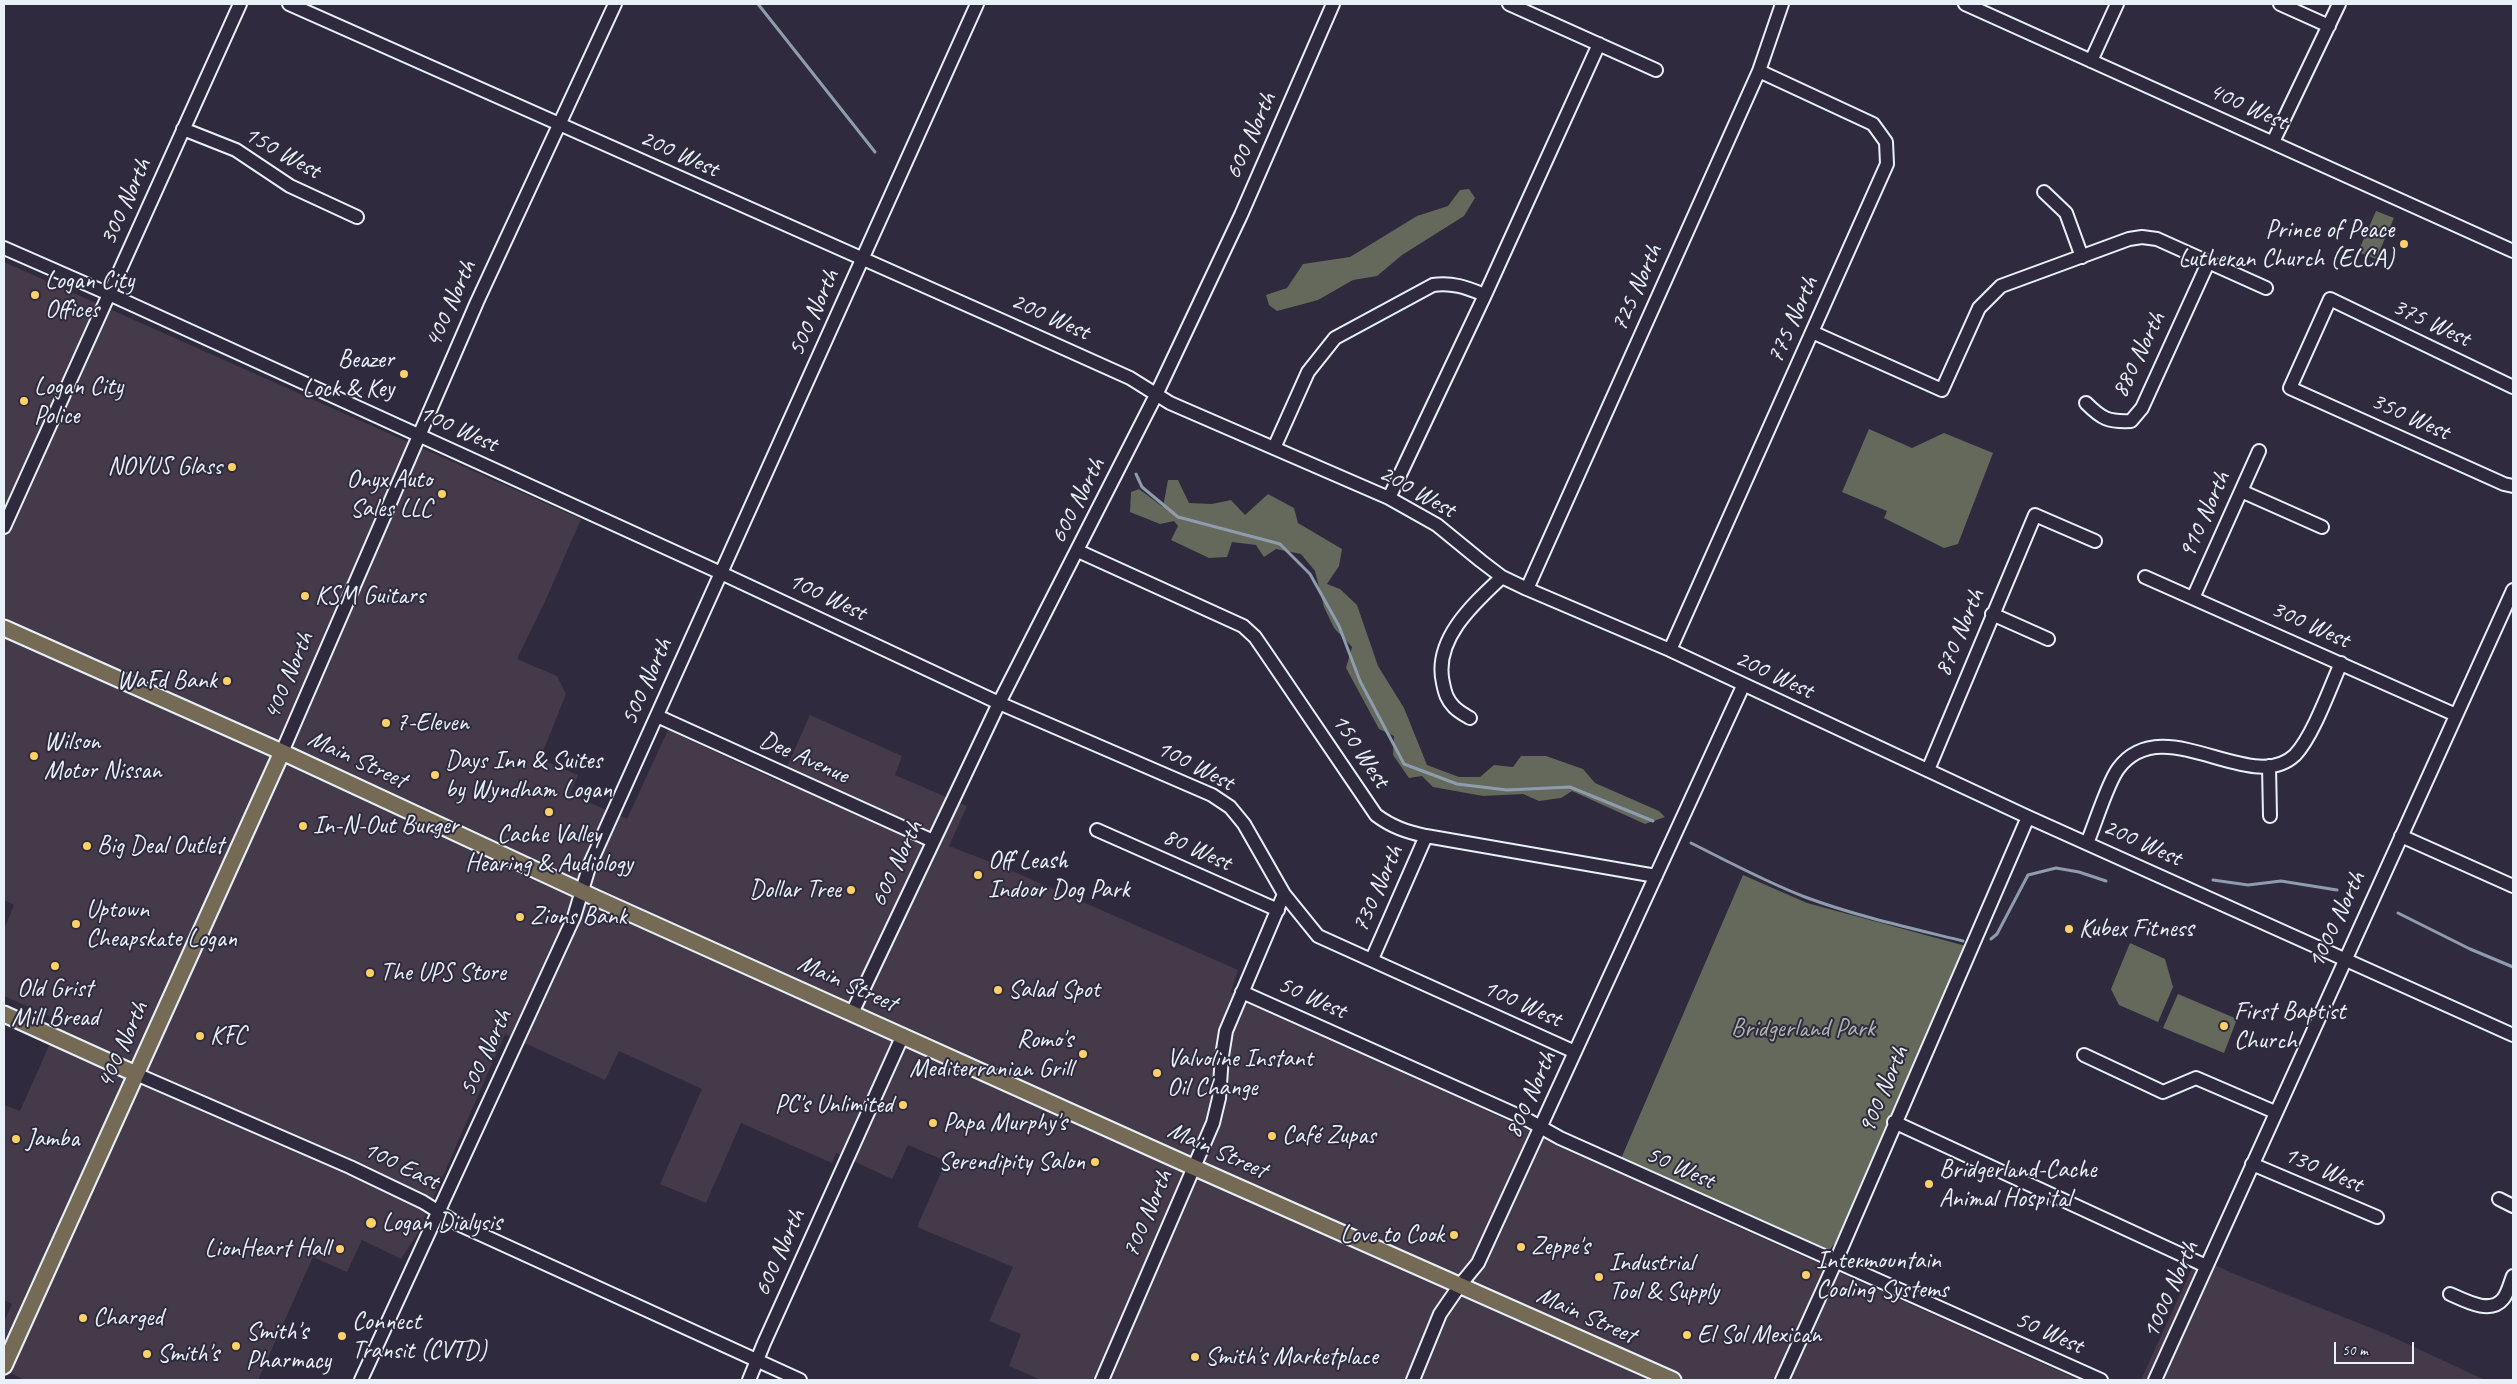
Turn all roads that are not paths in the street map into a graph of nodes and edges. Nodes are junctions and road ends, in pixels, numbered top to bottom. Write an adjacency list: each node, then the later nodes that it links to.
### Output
1 (240, 4): 18 (street, 300 North)
2 (289, 4): 17 (street, 200 West)
3 (615, 4): 17 (street, 400 North)
4 (977, 4): 25 (street, 500 North)
5 (1333, 4): 33 (street, 600 North)
6 (1509, 4): 13 (street)
7 (1782, 4): 16 (street, 725 North)
8 (1965, 4): 14 (street, 400 West)
9 (2117, 4): 14 (street)
10 (2280, 4): 12 (street)
11 (2339, 4): 12 (street)
12 (2329, 26): 19 (street)
13 (1599, 44): 15 (street); 29 (street)
14 (2091, 61): 19 (street, 400 West)
15 (1656, 70)
16 (1758, 71): 30 (street, 775 North); 48 (street, 725 North)
17 (560, 125): 25 (street, 200 West); 35 (street, 400 North)
18 (183, 129): 21 (street, 150 West); 28 (street, 300 North)
19 (2272, 142): 23 (street, 400 West)
20 (2044, 192): 24 (street)
21 (357, 217)
22 (4, 248): 28 (street, 100 West)
23 (2513, 251)
24 (2082, 257): 26 (street); 30 (street)
25 (862, 259): 33 (street, 200 West); 45 (street, 500 North)
26 (2208, 263): 27 (street); 34 (street, 880 North)
27 (2266, 288)
28 (109, 294): 35 (street, 100 West); 41 (street, 300 North)
29 (1485, 295): 36 (street); 40 (street)
30 (1812, 332): 54 (street, 775 North)
31 (2513, 387): 32 (street, 375 West)
32 (2290, 388): 38 (street, 350 West)
33 (1156, 395): 36 (street, 200 West); 44 (street, 600 North)
34 (2086, 403)
35 (418, 436): 45 (street, 100 West); 61 (street, 400 North)
36 (1274, 448): 40 (street, 200 West)
37 (2259, 451): 39 (street, 910 North)
38 (2513, 486)
39 (2241, 491): 42 (street); 50 (street, 910 North)
40 (1389, 498): 46 (street, 200 West)
41 (4, 527)
42 (2322, 527)
43 (2095, 541): 51 (street, 870 North)
44 (1078, 552): 57 (street, 600 North); 67 (street, 150 West)
45 (721, 573): 57 (street, 100 West); 59 (street, 500 North)
46 (1502, 576): 48 (street, 200 West); 60 (street)
47 (2145, 577): 50 (street, 300 West)
48 (1527, 589): 54 (street, 200 West)
49 (2513, 590): 58 (street, 1000 North)
50 (2193, 598): 55 (street, 300 West)
51 (1992, 614): 53 (street); 63 (street, 870 North)
52 (4, 628): 61 (main road, Main Street)
53 (2048, 639)
54 (1670, 650): 56 (street, 200 West)
55 (2341, 663): 58 (street, 300 West); 62 (street)
56 (1742, 686): 63 (street, 200 West); 71 (street, 800 North)
57 (999, 703): 69 (street, 600 North); 74 (street, 100 West)
58 (2456, 715): 68 (street, 1000 North)
59 (657, 716): 69 (street, Dee Avenue); 73 (street, 500 North)
60 (1470, 718)
61 (282, 752): 73 (main road, Main Street); 85 (main road, 400 North)
62 (2269, 766): 64 (street); 70 (street)
63 (1928, 770): 65 (street, 200 West)
64 (2270, 816)
65 (2028, 817): 70 (street, 200 West); 87 (street, 900 North)
66 (1097, 830): 75 (street, 80 West)
67 (1426, 836): 71 (street, 150 West); 76 (street, 730 North)
68 (2400, 836): 72 (street); 77 (street, 1000 North)
69 (933, 841): 79 (street, 600 North)
70 (2087, 843): 77 (street, 200 West)
71 (1656, 876): 83 (street, 800 North)
72 (2513, 886)
73 (582, 891): 79 (main road, Main Street); 93 (street, 500 North)
74 (1284, 894): 75 (street, 700 North); 76 (street, 100 West)
75 (1278, 910): 78 (street, 700 North)
76 (1372, 959): 83 (street, 100 West)
77 (2344, 959): 82 (street, 200 West); 86 (street, 1000 North)
78 (1242, 992): 88 (street, 50 West); 90 (street, 700 North)
79 (852, 1013): 81 (main road, Main Street)
80 (4, 1014): 85 (main road, 100 East)
81 (903, 1035): 90 (main road, Main Street); 100 (street, 600 North)
82 (2513, 1035)
83 (1575, 1052): 88 (street, 800 North)
84 (2084, 1055): 86 (street)
85 (136, 1074): 93 (street, 100 East); 101 (main road, 400 North)
86 (2275, 1112): 89 (street, 1000 North)
87 (1894, 1122): 95 (street, 900 North); 96 (street)
88 (1541, 1128): 95 (street, 50 West); 98 (street, 800 North)
89 (2252, 1164): 94 (street, 130 West); 96 (street, 1000 North)
90 (1193, 1167): 98 (main road, Main Street); 105 (street, 700 North)
91 (2499, 1199): 92 (street)
92 (2513, 1206)
93 (438, 1211): 100 (street, 100 East); 102 (street, 500 North)
94 (2377, 1218)
95 (1835, 1263): 108 (street, 900 North); 109 (street, 50 West)
96 (2206, 1266): 110 (street, 1000 North)
97 (2513, 1276): 99 (street)
98 (1460, 1285): 106 (street, 800 North); 107 (main road, Main Street)
99 (2450, 1294)
100 (757, 1361): 103 (street, 600 North); 104 (street, 100 East)
101 (4, 1366)
102 (361, 1380)
103 (749, 1380)
104 (800, 1380)
105 (1102, 1380)
106 (1413, 1380)
107 (1673, 1380)
108 (1782, 1380)
109 (2101, 1380)
110 (2155, 1380)

